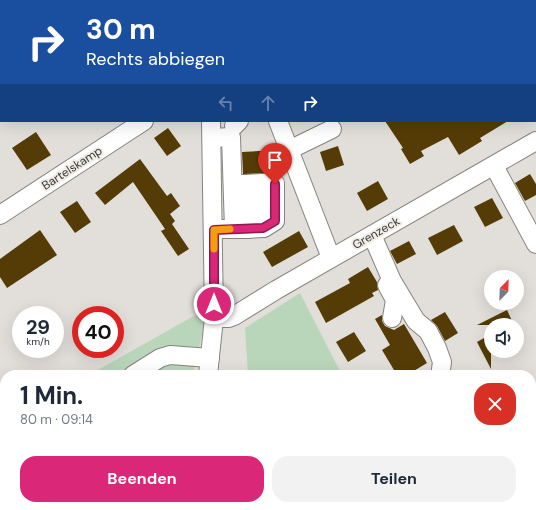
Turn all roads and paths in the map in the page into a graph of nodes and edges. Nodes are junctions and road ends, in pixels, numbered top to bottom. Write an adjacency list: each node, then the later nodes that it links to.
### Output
1 (278, 122): 7 (street)
2 (132, 124): 10 (street, Bartelskamp)
3 (234, 126): 4 (street); 9 (street)
4 (212, 129): 12 (street)
5 (332, 129): 7 (street)
6 (536, 142): 8 (street, Grenzeck)
7 (289, 150): 15 (street)
8 (494, 166): 13 (street, Grenzeck); 14 (street)
9 (247, 184): 11 (street); 11 (street)
10 (2, 211)
11 (248, 229): 12 (street)
12 (214, 230): 16 (street)
13 (367, 238): 15 (street, Grenzeck); 17 (street); 19 (street)
14 (536, 244)
15 (331, 258): 16 (street, Grenzeck)
16 (214, 318): 18 (street)
17 (392, 318)
18 (209, 367): 20 (street)
19 (441, 369)
20 (141, 370)

